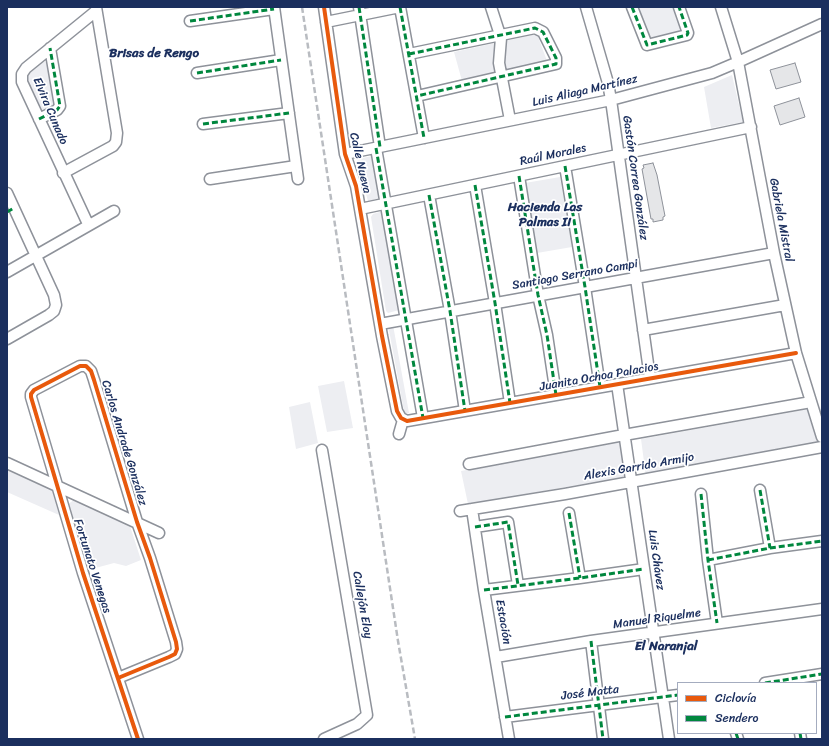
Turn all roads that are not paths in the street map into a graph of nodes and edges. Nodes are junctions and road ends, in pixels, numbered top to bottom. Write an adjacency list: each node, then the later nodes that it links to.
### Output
1 (324, 7): 12 (street, Calle Nueva)
2 (400, 7): 10 (street); 16 (street)
3 (492, 7): 14 (street)
4 (586, 7): 22 (street, Gastón Correa González)
5 (632, 7): 6 (street)
6 (679, 7)
7 (720, 7): 18 (street, Gabriela Mistral)
8 (274, 8): 11 (street); 17 (street)
9 (96, 9): 15 (street, Elvira Cunado); 34 (street)
10 (359, 11): 12 (street); 29 (street)
11 (190, 21)
12 (326, 22): 30 (street, Calle Nueva)
13 (822, 24): 18 (street, Luis Aliaga Martínez)
14 (500, 35): 16 (street); 20 (street); 20 (street)
15 (50, 48): 24 (street); 24 (street, Elvira Cunado)
16 (409, 54): 21 (street)
17 (281, 60): 19 (street); 23 (street)
18 (738, 62): 22 (street, Luis Aliaga Martínez); 27 (street, Gabriela Mistral)
19 (197, 73)
20 (502, 77): 21 (street); 25 (street)
21 (417, 96): 28 (street)
22 (611, 100): 25 (street, Luis Aliaga Martínez); 31 (street, Gastón Correa González)
23 (289, 112): 26 (street); 32 (street)
24 (39, 119): 34 (street, Elvira Cunado)
25 (510, 120): 28 (street, Luis Aliaga Martínez)
26 (203, 124)
27 (751, 126): 31 (street, Raúl Morales); 46 (street, Gabriela Mistral)
28 (424, 138): 29 (street, Luis Aliaga Martínez)
29 (378, 148): 30 (street, Luis Aliaga Martínez); 41 (street)
30 (345, 154): 42 (street, Calle Nueva)
31 (619, 155): 33 (street, Raúl Morales); 49 (street, Gastón Correa González)
32 (296, 166): 36 (street); 37 (street)
33 (565, 166): 35 (street, Raúl Morales); 50 (street)
34 (64, 174): 45 (street, Elvira Cunado)
35 (519, 176): 38 (street, Raúl Morales); 51 (street)
36 (210, 179)
37 (298, 179)
38 (475, 185): 40 (street, Raúl Morales); 52 (street)
39 (7, 193): 43 (street)
40 (430, 195): 41 (street, Raúl Morales); 54 (street)
41 (386, 204): 42 (street, Raúl Morales); 55 (street)
42 (360, 209): 56 (street, Calle Nueva)
43 (10, 210): 47 (street)
44 (114, 211): 45 (street)
45 (88, 224): 47 (street)
46 (774, 253): 49 (street, Santiago Serrano Campi); 53 (street, Gabriela Mistral)
47 (36, 255): 48 (street); 58 (street)
48 (7, 272)
49 (636, 277): 50 (street, Santiago Serrano Campi); 57 (street, Gastón Correa González)
50 (585, 287): 51 (street, Santiago Serrano Campi); 62 (street)
51 (538, 295): 52 (street, Santiago Serrano Campi); 63 (street)
52 (495, 303): 54 (street, Santiago Serrano Campi); 66 (street)
53 (785, 305): 57 (street); 59 (street, Gabriela Mistral)
54 (450, 311): 55 (street, Santiago Serrano Campi); 67 (street)
55 (406, 319): 56 (street, Santiago Serrano Campi); 68 (street)
56 (380, 324): 69 (street, Calle Nueva)
57 (644, 330): 60 (street, Gastón Correa González)
58 (7, 340)
59 (796, 353): 60 (street, Juanita Ochoa Palacios); 65 (street, Gabriela Mistral)
60 (650, 378): 61 (street, Juanita Ochoa Palacios)
61 (617, 384): 62 (street, Juanita Ochoa Palacios); 71 (street, Luis Chávez)
62 (600, 387): 63 (street, Juanita Ochoa Palacios)
63 (556, 395): 66 (street, Juanita Ochoa Palacios)
64 (31, 397): 78 (street, Fortunato Venegas); 84 (street, Carlos Andrade González)
65 (811, 402): 71 (street); 72 (street, Gabriela Mistral)
66 (510, 403): 67 (street, Juanita Ochoa Palacios)
67 (465, 411): 68 (street, Juanita Ochoa Palacios)
68 (423, 418): 69 (street, Juanita Ochoa Palacios)
69 (405, 420): 70 (street)
70 (399, 434)
71 (624, 435): 76 (street); 77 (street, Luis Chávez)
72 (822, 437)
73 (822, 447): 77 (street, Alexis Garrido Armijo)
74 (322, 450): 108 (street, Callejón Eloy)
75 (7, 463): 78 (street)
76 (469, 464)
77 (631, 481): 81 (street, Alexis Garrido Armijo); 90 (street, Luis Chávez)
78 (56, 487): 84 (street); 100 (street, Fortunato Venegas)
79 (760, 490): 88 (street)
80 (701, 494): 89 (street)
81 (472, 509): 82 (street, Alexis Garrido Armijo); 85 (street, Estación)
82 (460, 511)
83 (569, 514): 91 (street)
84 (137, 522): 86 (street); 100 (street)
85 (475, 527): 92 (street); 93 (street, Estación)
86 (159, 532)
87 (822, 541): 88 (street)
88 (770, 548): 89 (street)
89 (708, 560): 95 (street)
90 (644, 569): 91 (street); 96 (street, Luis Chávez)
91 (580, 578): 92 (street)
92 (518, 585): 93 (street)
93 (484, 590): 98 (street, Estación)
94 (822, 610): 95 (street, Manuel Riquelme)
95 (717, 623): 96 (street, Manuel Riquelme)
96 (653, 634): 97 (street, Manuel Riquelme); 104 (street, Luis Chávez)
97 (591, 641): 98 (street, Manuel Riquelme); 105 (street)
98 (496, 657): 106 (street, Estación)
99 (822, 674): 101 (street)
100 (118, 678): 107 (street, Fortunato Venegas)
101 (792, 681): 102 (street)
102 (778, 682)
103 (677, 695): 104 (street, José Matta)
104 (662, 697): 105 (street, José Matta); 111 (street, Luis Chávez)
105 (599, 704): 106 (street, José Matta); 110 (street)
106 (505, 717): 109 (street, Estación)
107 (138, 739)
108 (324, 739)
109 (509, 739)
110 (603, 739)
111 (669, 739)

